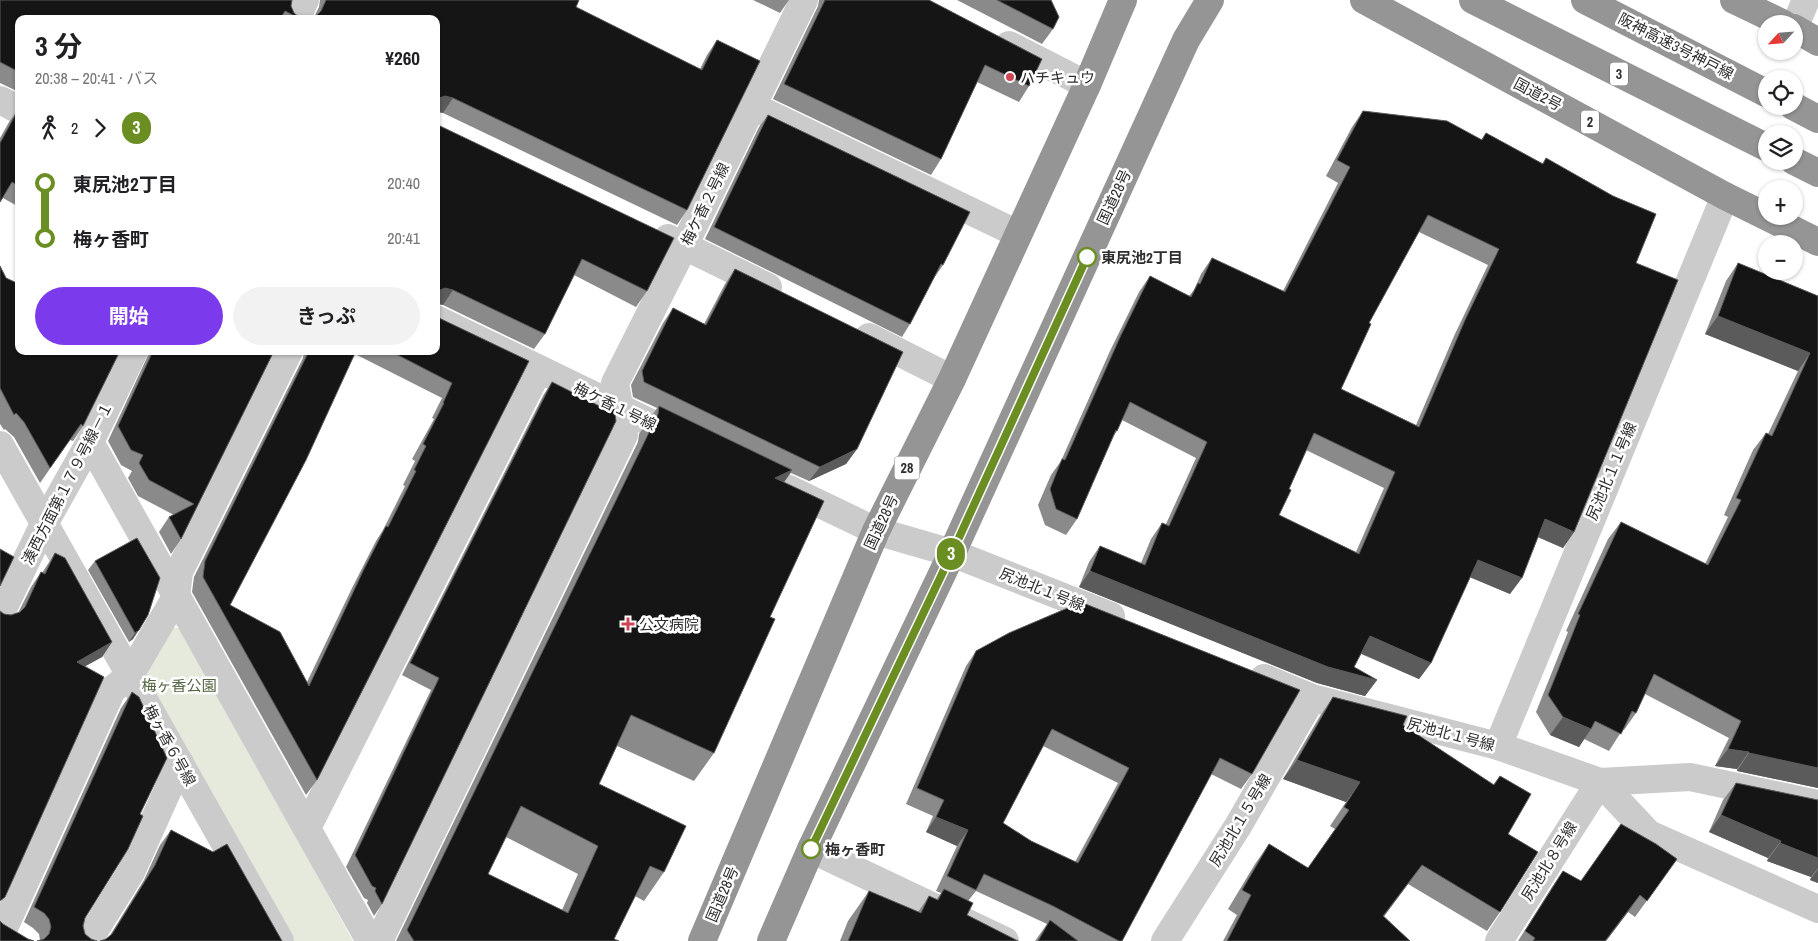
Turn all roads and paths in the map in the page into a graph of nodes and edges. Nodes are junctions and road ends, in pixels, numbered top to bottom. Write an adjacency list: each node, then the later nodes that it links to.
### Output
1 (306, 0): 10 (street)
2 (804, 0): 19 (street, 梅ケ香２号線)
3 (1123, 0): 16 (highway, 国道28号 / 28)
4 (1210, 0): 45 (highway, 国道28号)
5 (1364, 0): 26 (highway, 国道2号 / 2)
6 (1473, 0): 23 (highway, 3)
7 (1585, 0): 17 (highway, 阪神高速3号神戸線)
8 (1734, 0): 11 (highway)
9 (1806, 0): 12 (street)
10 (298, 15)
11 (1765, 15)
12 (1800, 15)
13 (1803, 33): 15 (highway)
14 (991, 35): 16 (street)
15 (1818, 42)
16 (1086, 86): 28 (highway, 国道28号 / 28)
17 (1758, 89)
18 (0, 100): 20 (street)
19 (752, 106): 28 (street); 30 (street, 梅ケ香２号線)
20 (15, 108)
21 (1803, 111): 22 (highway)
22 (1818, 119)
23 (1758, 143)
24 (1803, 166): 25 (highway)
25 (1818, 173)
26 (1725, 196): 29 (highway, 国道2号 / 2); 52 (street, 尻池北１１号線)
27 (649, 229): 30 (street)
28 (1018, 234): 37 (highway, 国道28号 / 28)
29 (1818, 242)
30 (684, 246): 31 (street); 38 (street, 梅ケ香２号線)
31 (788, 297)
32 (440, 320): 36 (street, 梅ケ香１号線)
33 (849, 327): 37 (street)
34 (132, 355): 39 (street, 湊西方面第１７９号線－１)
35 (287, 355): 46 (street)
36 (539, 369): 38 (street, 梅ケ香１号線); 56 (street)
37 (952, 379): 44 (highway, 国道28号 / 28)
38 (619, 408): 41 (street, 梅ケ香１号線); 63 (street, 梅ケ香２号線)
39 (90, 442): 43 (street, 湊西方面第１７９号線－１); 46 (street)
40 (0, 445): 43 (street, 梅ヶ香６号線)
41 (706, 450)
42 (767, 478): 44 (street)
43 (44, 524): 47 (street, 湊西方面第１７９号線－１); 50 (street, 梅ヶ香６号線)
44 (876, 531): 45 (street, 尻池北１号線); 64 (highway, 国道28号 / 28)
45 (952, 553): 48 (street, 尻池北１号線); 57 (highway, 国道28号)
46 (176, 597): 50 (street); 56 (street)
47 (0, 615)
48 (1134, 626)
49 (1242, 669): 51 (street, 尻池北１号線)
50 (130, 675): 53 (street, 梅ヶ香６号線); 59 (street)
51 (1312, 698): 52 (street, 尻池北１号線); 67 (street, 尻池北１５号線)
52 (1498, 746): 54 (street, 尻池北１号線)
53 (180, 763): 60 (street); 61 (street, 梅ヶ香６号線)
54 (1600, 782): 55 (street); 58 (street, 尻池北１号線); 68 (street, 尻池北８号線)
55 (1818, 804)
56 (306, 828): 62 (street)
57 (811, 849): 65 (highway, 国道28号); 66 (street)
58 (1818, 908)
59 (10, 932)
60 (88, 941)
61 (280, 941)
62 (370, 941)
63 (379, 941)
64 (702, 941)
65 (771, 941)
66 (1005, 941)
67 (1165, 941)
68 (1499, 941)

